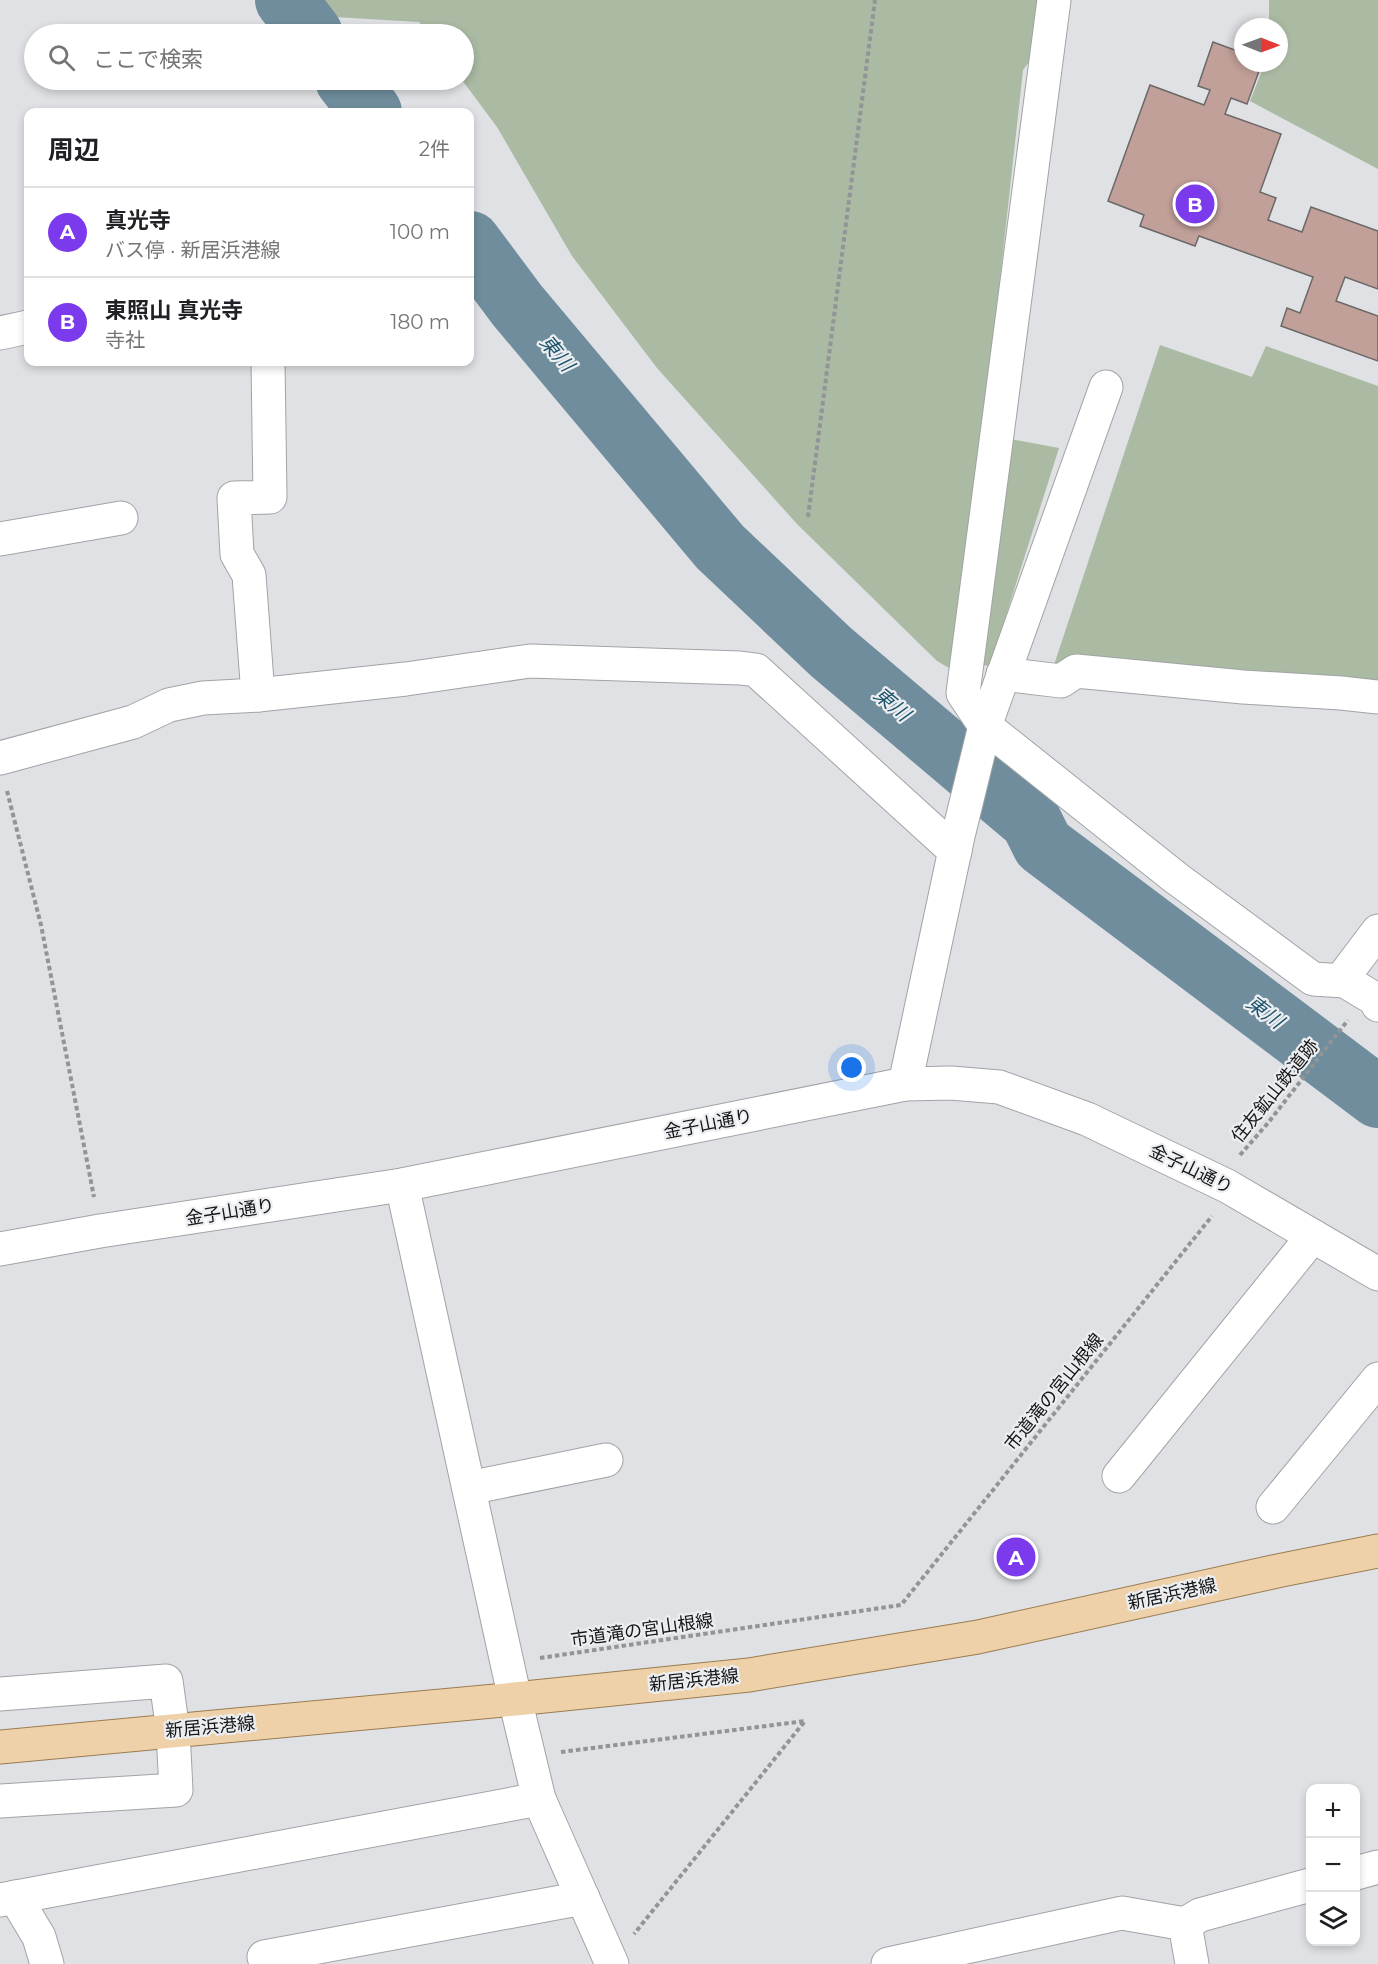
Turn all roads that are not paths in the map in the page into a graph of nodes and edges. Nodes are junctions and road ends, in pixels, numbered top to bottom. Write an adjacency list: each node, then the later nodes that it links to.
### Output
1 (1054, 0): 11 (street)
2 (24, 328): 3 (street)
3 (0, 333)
4 (268, 366): 9 (street)
5 (1106, 387): 8 (street)
6 (121, 518): 7 (street)
7 (0, 539)
8 (1003, 674): 10 (street); 11 (street)
9 (258, 695): 12 (street); 13 (street)
10 (1378, 697)
11 (984, 730): 13 (street); 15 (street)
12 (3, 772)
13 (957, 843): 17 (street)
14 (1378, 931): 15 (street)
15 (1341, 980): 16 (street)
16 (1364, 1011)
17 (905, 1084): 18 (street, 金子山通り); 19 (street, 金子山通り)
18 (402, 1185): 20 (street, 金子山通り); 25 (street)
19 (1313, 1236): 21 (street, 金子山通り); 24 (street)
20 (0, 1249)
21 (1378, 1274)
22 (1378, 1379): 26 (street)
23 (606, 1460): 25 (street)
24 (1119, 1476)
25 (469, 1488): 29 (street)
26 (1273, 1507)
27 (1378, 1551): 29 (main road, 新居浜港線)
28 (0, 1694): 30 (street)
29 (521, 1698): 30 (main road, 新居浜港線); 32 (street)
30 (173, 1731): 31 (main road, 新居浜港線); 33 (street)
31 (0, 1747)
32 (539, 1799): 37 (street); 38 (street)
33 (0, 1801)
34 (1378, 1867): 35 (street)
35 (1360, 1872)
36 (1306, 1886): 39 (street)
37 (583, 1898): 40 (street); 41 (street)
38 (8, 1899): 42 (street)
39 (1185, 1924): 43 (street); 44 (street)
40 (264, 1957)
41 (611, 1963)
42 (46, 1964)
43 (888, 1964)
44 (1192, 1964)

